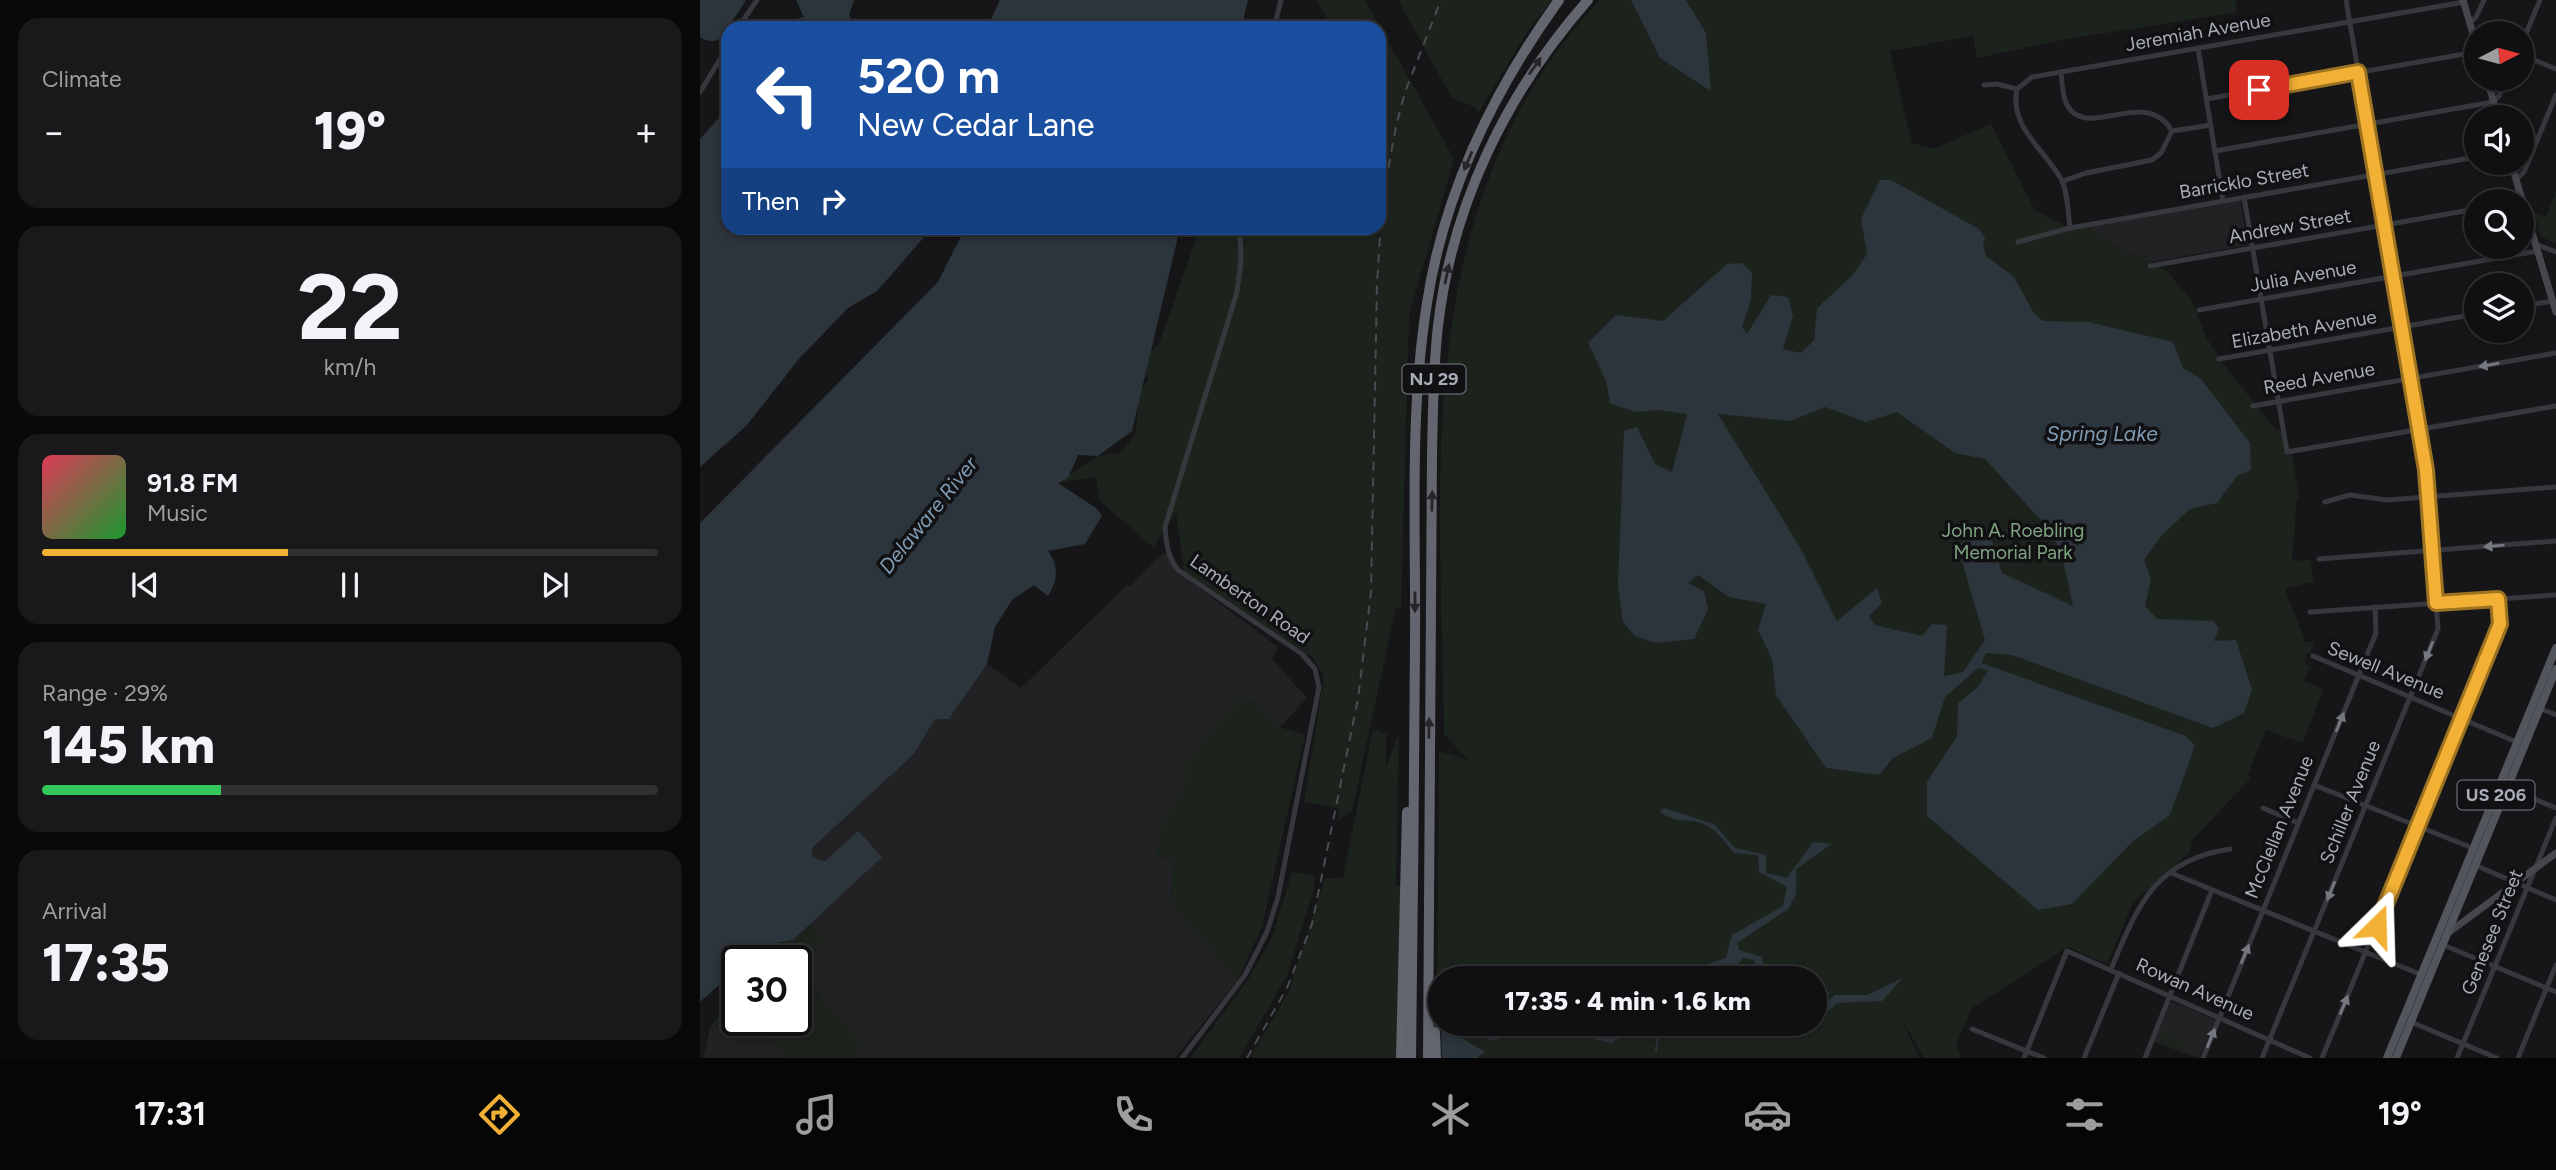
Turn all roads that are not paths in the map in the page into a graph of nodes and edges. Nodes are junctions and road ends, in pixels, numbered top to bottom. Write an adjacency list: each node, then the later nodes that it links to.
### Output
1 (757, 0): 10 (street)
2 (1281, 0): 11 (street)
3 (1559, 0): 29 (highway)
4 (1567, 0): 29 (highway, NJ 29)
5 (1587, 0): 106 (highway, NJ 29, one-way to 5)
6 (2346, 0): 12 (street, Schiller Avenue)
7 (2484, 0): 14 (street)
8 (2540, 0): 15 (street)
9 (2464, 1): 12 (street, Jeremiah Avenue); 13 (main road)
10 (743, 21)
11 (1276, 21)
12 (2349, 21): 16 (street, Jeremiah Avenue); 22 (street, Schiller Avenue)
13 (2469, 21)
14 (2472, 21)
15 (2531, 21)
16 (2198, 48): 21 (street, Jeremiah Avenue); 30 (street)
17 (2464, 54): 22 (street)
18 (721, 58): 27 (street)
19 (2534, 60): 20 (street)
20 (2556, 69)
21 (2061, 72): 24 (street, Jeremiah Avenue); 35 (street)
22 (2358, 72): 30 (street); 33 (street, Schiller Avenue)
23 (1984, 85): 24 (street)
24 (2017, 89): 43 (street)
25 (2490, 91): 31 (main road)
26 (2502, 91): 31 (street)
27 (700, 92)
28 (2556, 95): 36 (street)
29 (1497, 99): 108 (highway, NJ 29, one-way to 108)
30 (2206, 99): 34 (street)
31 (2493, 102): 32 (main road); 33 (street)
32 (2494, 105)
33 (2367, 124): 37 (street); 39 (street, Schiller Avenue)
34 (2211, 125): 35 (street); 37 (street)
35 (2172, 131): 43 (street)
36 (2534, 149)
37 (2215, 150): 46 (street)
38 (2464, 159): 39 (street, Barricklo Street)
39 (2375, 174): 45 (street, Barricklo Street); 48 (street, Schiller Avenue)
40 (2515, 175): 42 (main road)
41 (2522, 175): 42 (street)
42 (2516, 180): 44 (main road)
43 (2063, 181): 49 (street)
44 (2518, 189)
45 (2244, 197): 46 (street, Barricklo Street); 53 (street)
46 (2223, 201): 49 (street, Barricklo Street)
47 (2464, 211): 48 (street, Andrew Street)
48 (2384, 225): 53 (street, Andrew Street); 57 (street, Schiller Avenue)
49 (2070, 228): 52 (street, Barricklo Street)
50 (1240, 235): 133 (street, Lamberton Road)
51 (2534, 241): 54 (main road)
52 (2018, 242)
53 (2252, 248): 56 (street, Andrew Street); 58 (street)
54 (2536, 248): 55 (street); 57 (street, Julia Avenue); 59 (main road)
55 (2556, 251)
56 (2150, 267)
57 (2393, 276): 58 (street, Julia Avenue); 64 (street, Schiller Avenue)
58 (2261, 299): 61 (street, Julia Avenue); 65 (street)
59 (2553, 301): 60 (street); 62 (main road)
60 (2534, 304)
61 (2199, 310)
62 (2556, 312)
63 (2464, 316): 64 (street, Elizabeth Avenue)
64 (2402, 327): 65 (street, Elizabeth Avenue); 68 (street, Schiller Avenue)
65 (2270, 351): 67 (street, Elizabeth Avenue); 69 (street)
66 (2556, 353): 68 (street, Reed Avenue, one-way to 68)
67 (2219, 359)
68 (2410, 379): 69 (street, Reed Avenue); 72 (street, Schiller Avenue)
69 (2278, 401): 70 (street, Reed Avenue); 72 (street)
70 (2253, 406)
71 (2556, 406): 72 (street)
72 (2419, 429): 74 (street, Schiller Avenue)
73 (2556, 487): 74 (street)
74 (2428, 497): 75 (street); 77 (street, Schiller Avenue)
75 (2325, 502)
76 (2556, 541): 77 (street, one-way to 77)
77 (2432, 552): 78 (street); 81 (street, Schiller Avenue)
78 (2319, 559)
79 (2556, 595): 80 (street)
80 (2498, 599): 81 (street); 91 (street)
81 (2436, 603): 82 (street); 88 (street, Schiller Avenue, one-way to 88)
82 (2375, 607): 83 (street); 87 (street, McClellan Avenue)
83 (2310, 612)
84 (2556, 649): 89 (main road, US 206)
85 (2313, 656): 87 (street, Sewell Avenue)
86 (2556, 669): 89 (main road, US 206)
87 (2359, 676): 88 (street, Sewell Avenue); 93 (street, McClellan Avenue, one-way to 87)
88 (2411, 697): 91 (street, Sewell Avenue); 95 (street, Schiller Avenue)
89 (2536, 707): 90 (street); 92 (main road, US 206)
90 (2556, 715)
91 (2462, 718): 92 (street, Sewell Avenue); 100 (street)
92 (2521, 744): 94 (main road, US 206); 102 (main road, US 206)
93 (2314, 785): 95 (street); 99 (street, McClellan Avenue)
94 (2507, 788): 97 (street); 102 (main road, US 206)
95 (2365, 806): 100 (street); 114 (street, Schiller Avenue, one-way to 114)
96 (2263, 808): 99 (street)
97 (2556, 808)
98 (2556, 818): 105 (street, Genesee Street)
99 (2298, 823): 113 (street, McClellan Avenue)
100 (2418, 825): 102 (street); 117 (street)
101 (2231, 849): 107 (street)
102 (2477, 850): 104 (main road, US 206); 116 (main road, US 206)
103 (2556, 853): 105 (main road)
104 (2475, 865): 109 (street); 115 (main road, US 206)
105 (2535, 868): 109 (main road); 110 (street, Genesee Street)
106 (1430, 871): 136 (highway); 137 (highway)
107 (2171, 873): 111 (street); 121 (street)
108 (1408, 876): 134 (highway); 135 (highway)
109 (2516, 883): 110 (street); 115 (main road)
110 (2527, 887): 112 (street); 119 (street, Genesee Street)
111 (2212, 890): 113 (street); 126 (street)
112 (2556, 900)
113 (2263, 909): 114 (street); 127 (street, McClellan Avenue, one-way to 113)
114 (2315, 930): 117 (street); 130 (street, Schiller Avenue)
115 (2447, 934): 116 (main road, US 206)
116 (2439, 943): 118 (main road, US 206); 119 (street)
117 (2367, 951): 123 (street); 144 (street, one-way to 117)
118 (2434, 955): 123 (main road, US 206); 128 (main road, US 206)
119 (2496, 965): 124 (street); 131 (street, Genesee Street)
120 (2556, 965): 124 (street)
121 (2111, 968): 122 (street, Rowan Avenue); 132 (street, Rowan Avenue)
122 (2119, 972): 126 (street, Rowan Avenue); 139 (street)
123 (2423, 975): 145 (main road, US 206)
124 (2547, 988): 125 (street); 149 (street)
125 (2556, 992)
126 (2170, 995): 127 (street, Rowan Avenue); 140 (street)
127 (2220, 1018): 130 (street, Rowan Avenue); 141 (street, McClellan Avenue, one-way to 127)
128 (2411, 1022): 131 (street); 146 (main road, US 206)
129 (1972, 1029): 132 (street)
130 (2269, 1039): 142 (street, Schiller Avenue); 143 (street, Rowan Avenue)
131 (2463, 1044): 147 (street, Genesee Street); 148 (street)
132 (2025, 1055): 138 (street)
133 (1182, 1058)
134 (1399, 1058)
135 (1411, 1058)
136 (1428, 1058)
137 (1436, 1058)
138 (2044, 1058)
139 (2084, 1058)
140 (2145, 1058)
141 (2203, 1058)
142 (2262, 1058)
143 (2310, 1058)
144 (2322, 1058)
145 (2388, 1058)
146 (2396, 1058)
147 (2457, 1058)
148 (2497, 1058)
149 (2518, 1058)

